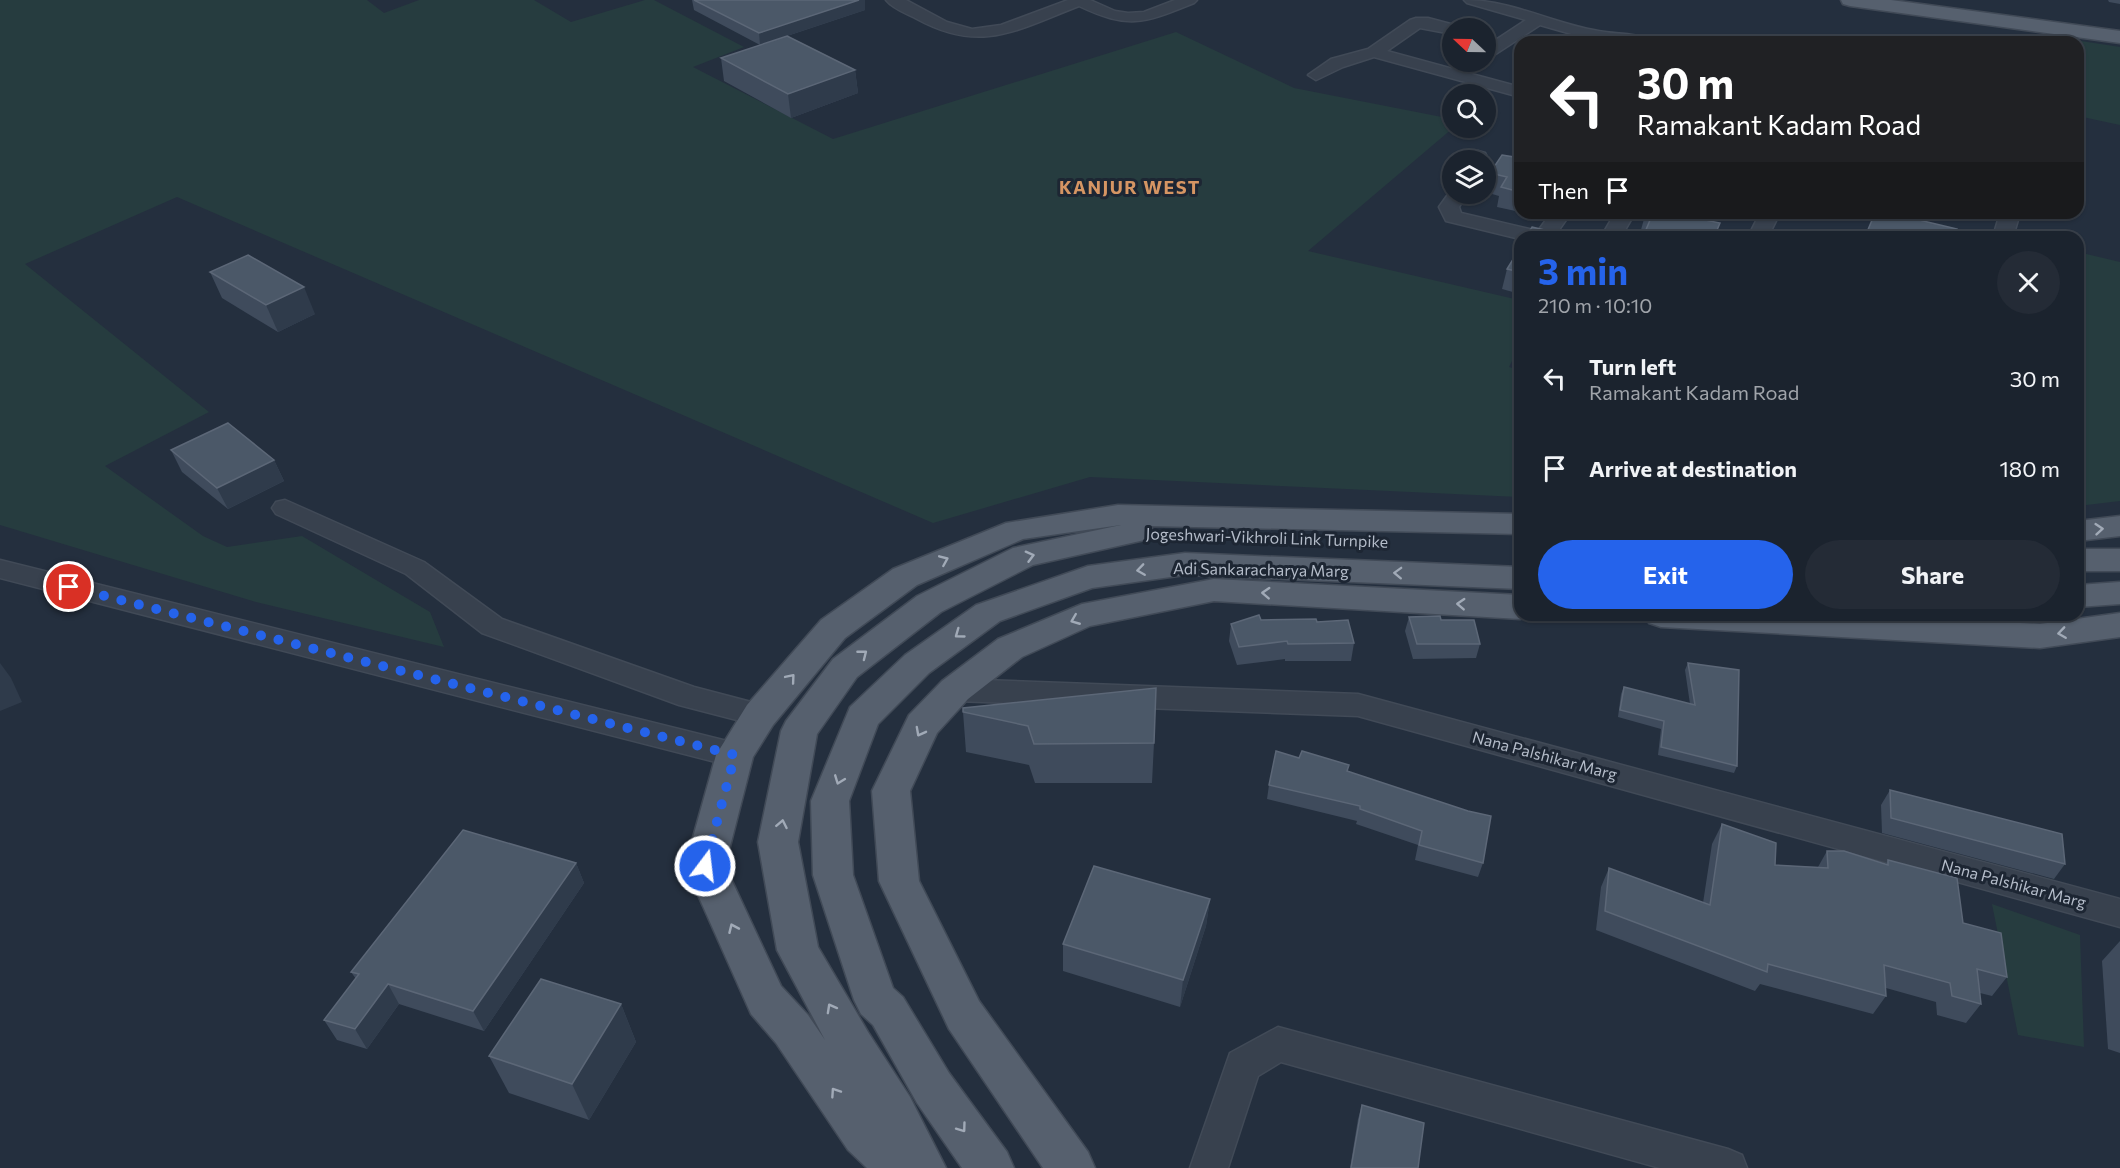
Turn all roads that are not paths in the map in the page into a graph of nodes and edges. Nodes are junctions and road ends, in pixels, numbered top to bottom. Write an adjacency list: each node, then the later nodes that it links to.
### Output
1 (894, 0): 6 (street)
2 (1189, 0): 6 (street)
3 (1472, 0): 7 (street)
4 (1850, 0): 12 (main road)
5 (1905, 0): 9 (main road)
6 (1080, 1)
7 (1537, 20): 10 (street); 11 (street)
8 (1442, 26): 18 (street)
9 (2120, 28)
10 (1520, 36)
11 (1596, 36)
12 (2062, 36)
13 (2084, 36): 14 (main road)
14 (2120, 37)
15 (1496, 39): 16 (street)
16 (1512, 43): 17 (street)
17 (1496, 50)
18 (1374, 52): 20 (street); 21 (street)
19 (1459, 72): 21 (street)
20 (1316, 75)
21 (1455, 75): 22 (street)
22 (1514, 90)
23 (1451, 204): 24 (street)
24 (1514, 232)
25 (285, 508): 42 (street)
26 (1514, 524): 42 (main road, one-way to 26)
27 (2120, 526): 28 (main road, one-way to 27)
28 (2084, 530)
29 (1514, 546): 45 (main road, Jogeshwari-Vikhroli Link Turnpike, one-way to 29)
30 (2084, 560): 31 (main road)
31 (2120, 560)
32 (0, 569): 43 (street)
33 (1514, 578): 49 (main road, Adi Sankaracharya Marg, one-way to 49)
34 (2120, 592): 35 (main road)
35 (2084, 595)
36 (2084, 602): 37 (main road)
37 (2120, 605)
38 (1514, 607): 41 (main road, one-way to 41)
39 (1769, 621): 40 (main road, one-way to 39)
40 (2120, 625)
41 (955, 690): 44 (street, Nana Palshikar Marg); 50 (main road, one-way to 50)
42 (759, 716): 43 (main road)
43 (735, 755): 46 (main road, one-way to 43)
44 (2120, 913)
45 (894, 1112): 46 (street); 48 (main road, Jogeshwari-Vikhroli Link Turnpike)
46 (864, 1134): 47 (main road)
47 (901, 1168)
48 (922, 1168)
49 (990, 1168)
50 (1071, 1168)
51 (1209, 1168): 52 (street)
52 (1728, 1168)

